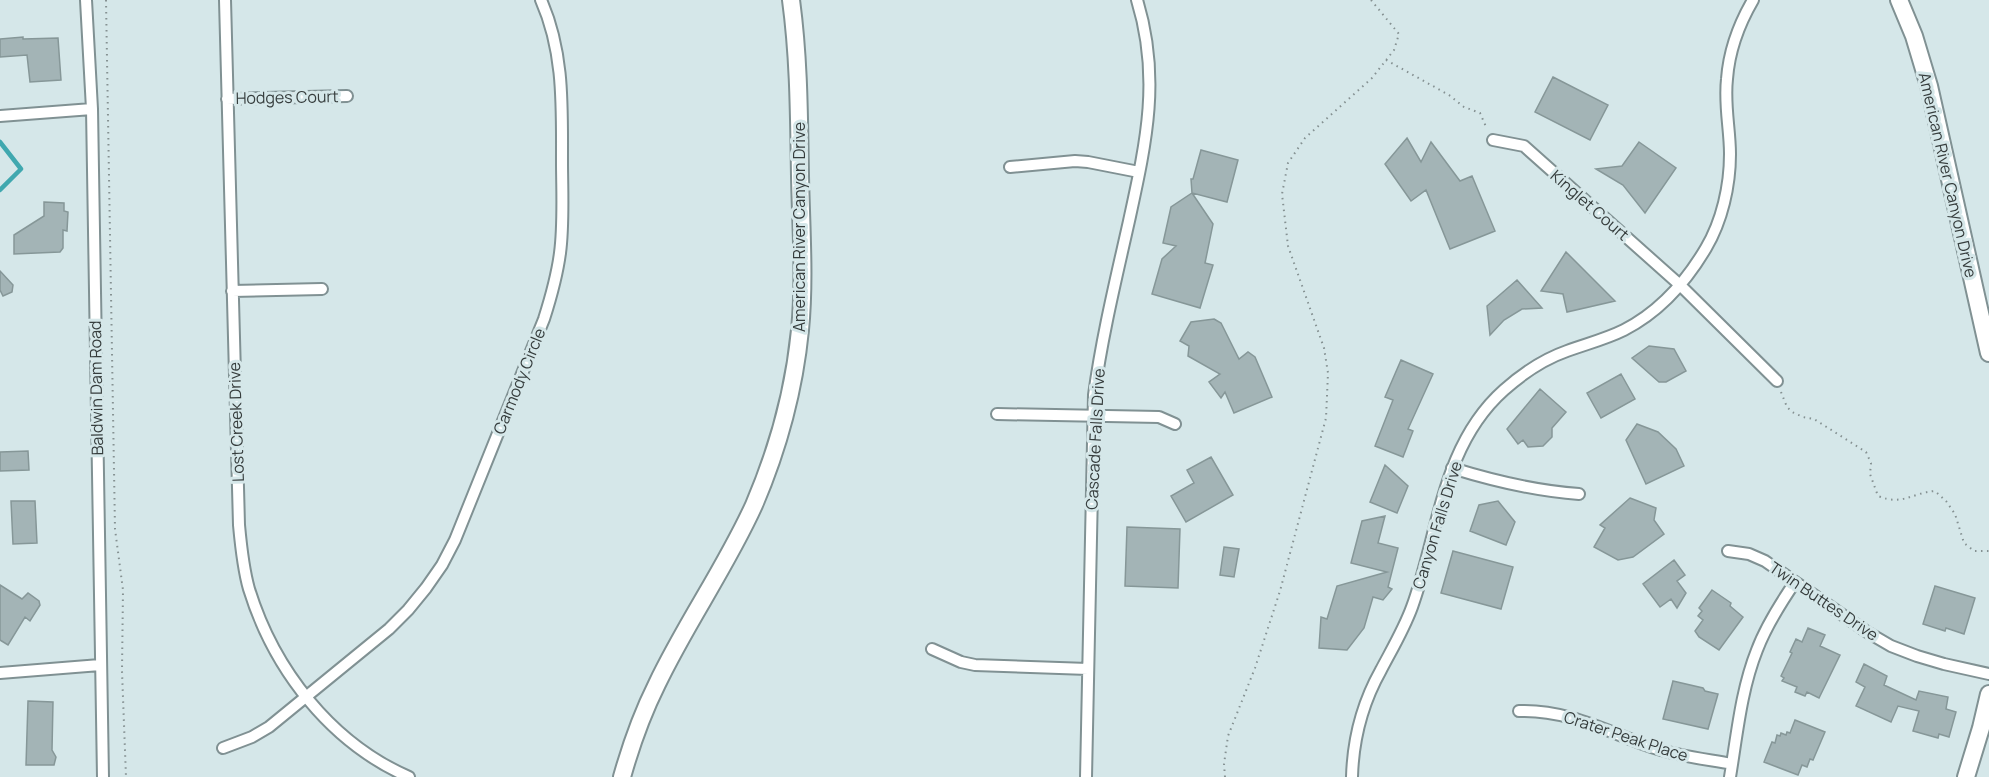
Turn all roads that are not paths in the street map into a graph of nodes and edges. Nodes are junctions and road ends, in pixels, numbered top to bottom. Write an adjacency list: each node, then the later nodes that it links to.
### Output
1 (86, 0): 10 (street, Baldwin Dam Road)
2 (225, 0): 9 (street, Lost Creek Drive)
3 (541, 0): 33 (street, Carmody Circle)
4 (791, 0): 39 (street, American River Canyon Drive)
5 (1137, 0): 14 (street, Cascade Falls Drive)
6 (1753, 0): 15 (street, Canyon Falls Drive)
7 (1899, 0): 18 (street, American River Canyon Drive)
8 (347, 96): 9 (street, Hodges Court)
9 (227, 99): 17 (street, Lost Creek Drive)
10 (92, 109): 11 (street); 28 (street, Baldwin Dam Road)
11 (0, 116)
12 (1493, 140): 15 (street, Kinglet Court)
13 (1010, 166): 14 (street)
14 (1139, 172): 21 (street, Cascade Falls Drive)
15 (1680, 285): 19 (street, Kinglet Court); 23 (street, Canyon Falls Drive)
16 (322, 289): 17 (street)
17 (232, 291): 33 (street, Lost Creek Drive)
18 (1989, 353)
19 (1777, 381)
20 (997, 414): 21 (street)
21 (1093, 416): 22 (street); 29 (street, Cascade Falls Drive)
22 (1175, 424)
23 (1452, 468): 24 (street); 41 (street, Canyon Falls Drive)
24 (1579, 494)
25 (1728, 551): 26 (street, Twin Buttes Drive)
26 (1795, 582): 31 (street, Twin Buttes Drive); 36 (street)
27 (932, 649): 29 (street)
28 (100, 665): 30 (street); 37 (street, Baldwin Dam Road)
29 (1088, 669): 40 (street, Cascade Falls Drive)
30 (0, 673)
31 (1989, 674)
32 (1989, 694): 43 (street)
33 (306, 697): 35 (street, Carmody Circle); 38 (street, Lost Creek Drive)
34 (1519, 711): 36 (street, Crater Peak Place)
35 (223, 748)
36 (1732, 764): 42 (street)
37 (103, 777)
38 (409, 777)
39 (622, 777)
40 (1086, 777)
41 (1352, 777)
42 (1730, 777)
43 (1966, 777)

